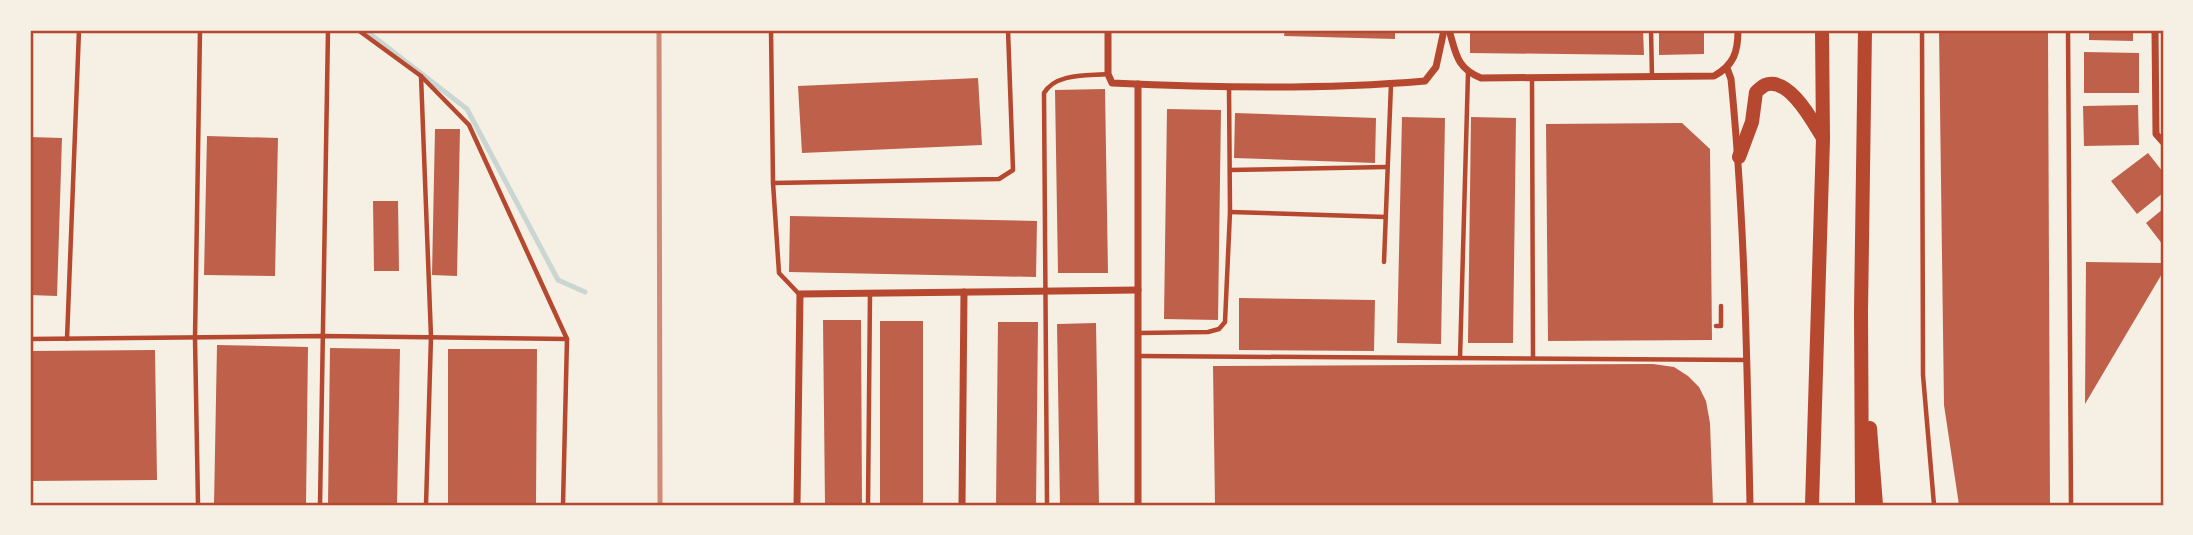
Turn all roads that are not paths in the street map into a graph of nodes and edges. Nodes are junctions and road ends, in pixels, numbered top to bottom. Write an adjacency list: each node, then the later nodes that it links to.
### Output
1 (79, 30): 48 (lane)
2 (200, 30): 46 (lane)
3 (328, 30): 44 (lane)
4 (358, 30): 20 (lane)
5 (771, 30): 31 (lane)
6 (1008, 30): 31 (lane)
7 (1108, 30): 19 (street)
8 (1446, 30): 18 (street); 24 (street)
9 (1651, 30): 21 (lane)
10 (1738, 30): 16 (street)
11 (1822, 30): 26 (highway)
12 (1922, 30): 67 (lane)
13 (2068, 30): 68 (lane)
14 (2155, 30): 17 (street)
15 (1866, 31): 41 (highway)
16 (1727, 68): 21 (street); 28 (street)
17 (2160, 69): 27 (street)
18 (1468, 73): 22 (street); 51 (lane)
19 (1108, 74): 23 (street); 36 (lane)
20 (421, 76): 45 (lane); 49 (lane)
21 (1652, 77): 22 (street)
22 (1532, 78): 52 (lane)
23 (1138, 84): 25 (street); 35 (street)
24 (1391, 84): 25 (street); 29 (lane)
25 (1229, 88): 30 (lane)
26 (1823, 139): 28 (highway); 64 (highway)
27 (2163, 142)
28 (1739, 157): 53 (street)
29 (1386, 167): 30 (lane); 33 (lane)
30 (1230, 170): 32 (lane)
31 (773, 183): 39 (lane)
32 (1230, 212): 33 (lane); 43 (lane)
33 (1386, 217): 34 (lane)
34 (1384, 262)
35 (1138, 290): 36 (street); 43 (street)
36 (1046, 291): 37 (street); 61 (lane)
37 (964, 292): 38 (street); 60 (street)
38 (870, 293): 39 (street); 59 (lane)
39 (800, 294): 58 (street)
40 (1721, 306): 42 (lane)
41 (1861, 312): 65 (highway); 66 (highway)
42 (1716, 326)
43 (1138, 333): 50 (street)
44 (322, 336): 45 (lane); 46 (lane); 55 (lane)
45 (431, 337): 49 (lane); 56 (lane)
46 (195, 338): 48 (lane); 54 (lane)
47 (30, 339): 48 (lane)
48 (67, 339)
49 (567, 339): 57 (lane)
50 (1138, 356): 51 (lane); 62 (street)
51 (1460, 358): 52 (lane)
52 (1533, 358): 53 (lane)
53 (1747, 360): 63 (street)
54 (198, 505)
55 (320, 505)
56 (426, 505)
57 (563, 505)
58 (797, 505)
59 (868, 505)
60 (961, 505)
61 (1047, 505)
62 (1138, 505)
63 (1750, 505)
64 (1812, 505)
65 (1862, 505)
66 (1876, 505)
67 (1934, 505)
68 (2071, 505)

